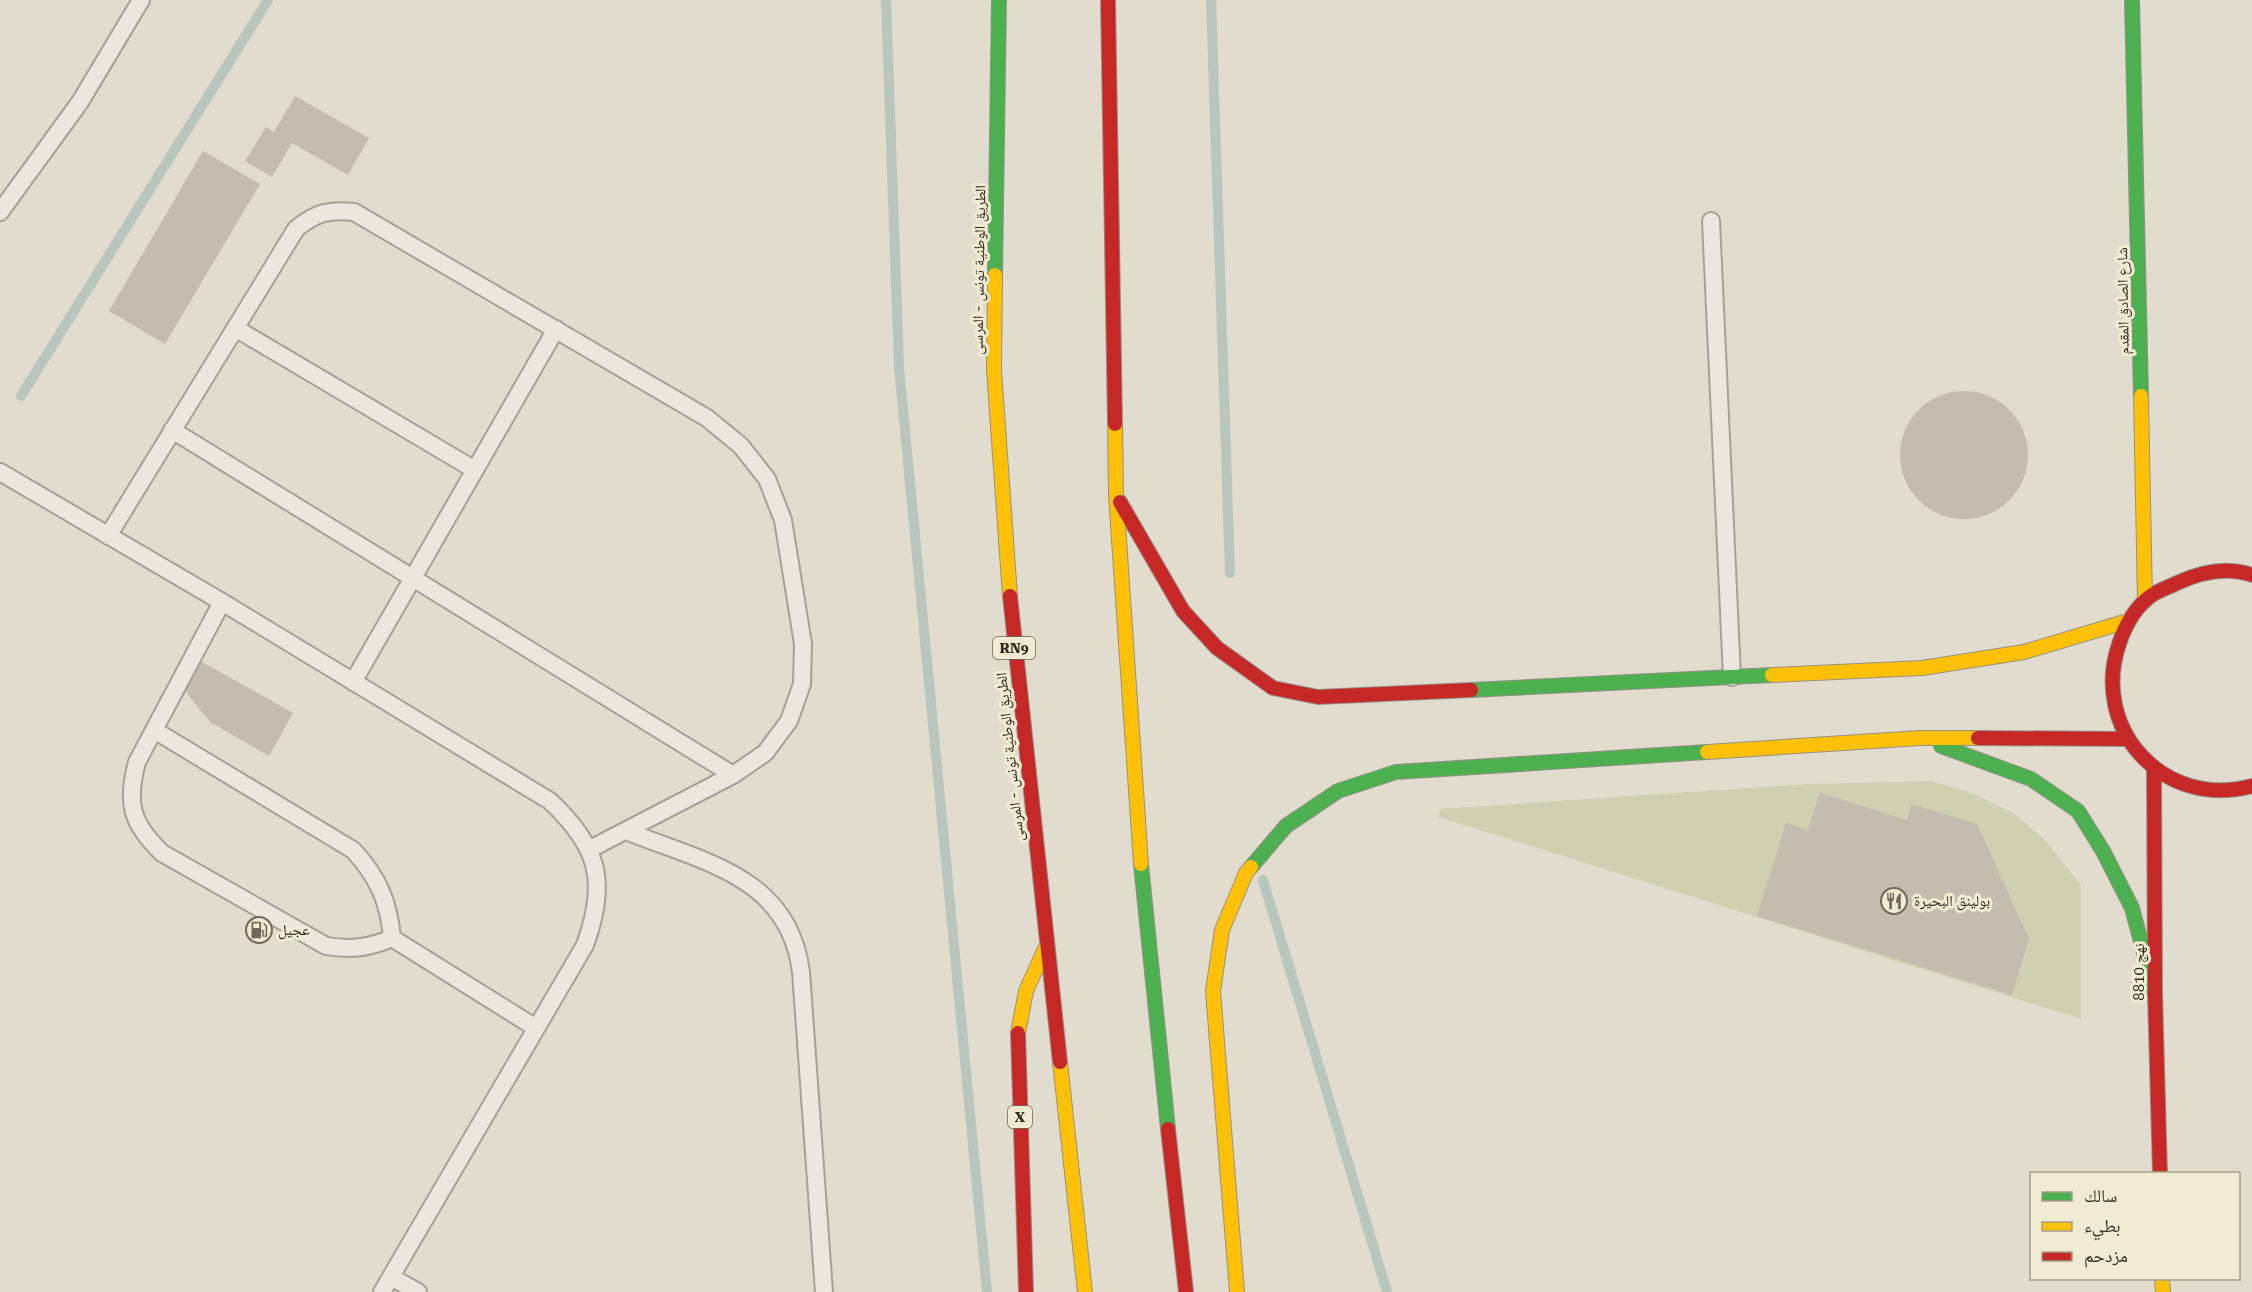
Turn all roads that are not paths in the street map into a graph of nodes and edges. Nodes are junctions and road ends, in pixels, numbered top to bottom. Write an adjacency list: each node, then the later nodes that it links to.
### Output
1 (141, 0): 5 (lane)
2 (999, 0): 30 (main road, الطريق الوطنية تونس - المرسى / RN9)
3 (1108, 0): 12 (main road)
4 (2132, 0): 16 (main road, شارع الصادق المقدم)
5 (0, 212)
6 (1711, 220): 19 (lane)
7 (235, 328): 8 (lane); 9 (lane); 10 (lane)
8 (556, 329): 10 (lane); 25 (lane)
9 (172, 430): 13 (lane); 15 (lane)
10 (475, 470): 15 (lane)
11 (0, 472): 13 (lane)
12 (1116, 495): 19 (main road); 40 (main road)
13 (108, 536): 17 (lane)
14 (2252, 575): 16 (main road)
15 (412, 578): 20 (lane); 25 (lane)
16 (2145, 601): 18 (main road)
17 (222, 602): 20 (lane); 21 (lane)
18 (2128, 621): 19 (main road); 23 (main road)
19 (1732, 677)
20 (353, 682): 28 (lane)
21 (154, 730): 29 (lane); 29 (lane)
22 (1920, 738): 23 (main road); 31 (main road); 41 (main road)
23 (2126, 739): 24 (main road)
24 (2154, 770): 26 (main road); 31 (main road, نهج 8810)
25 (733, 775): 27 (lane)
26 (2252, 786)
27 (626, 831): 28 (lane); 37 (lane)
28 (590, 849): 32 (lane)
29 (392, 938): 32 (lane)
30 (1046, 947): 38 (main road, X); 39 (main road, الطريق الوطنية تونس - المرسى / RN9)
31 (2155, 994): 33 (main road, نهج 8810)
32 (536, 1028): 34 (lane)
33 (2160, 1172)
34 (391, 1277): 35 (lane); 36 (lane)
35 (382, 1292)
36 (418, 1292)
37 (824, 1292)
38 (1026, 1292)
39 (1084, 1292)
40 (1186, 1292)
41 (1237, 1292)

